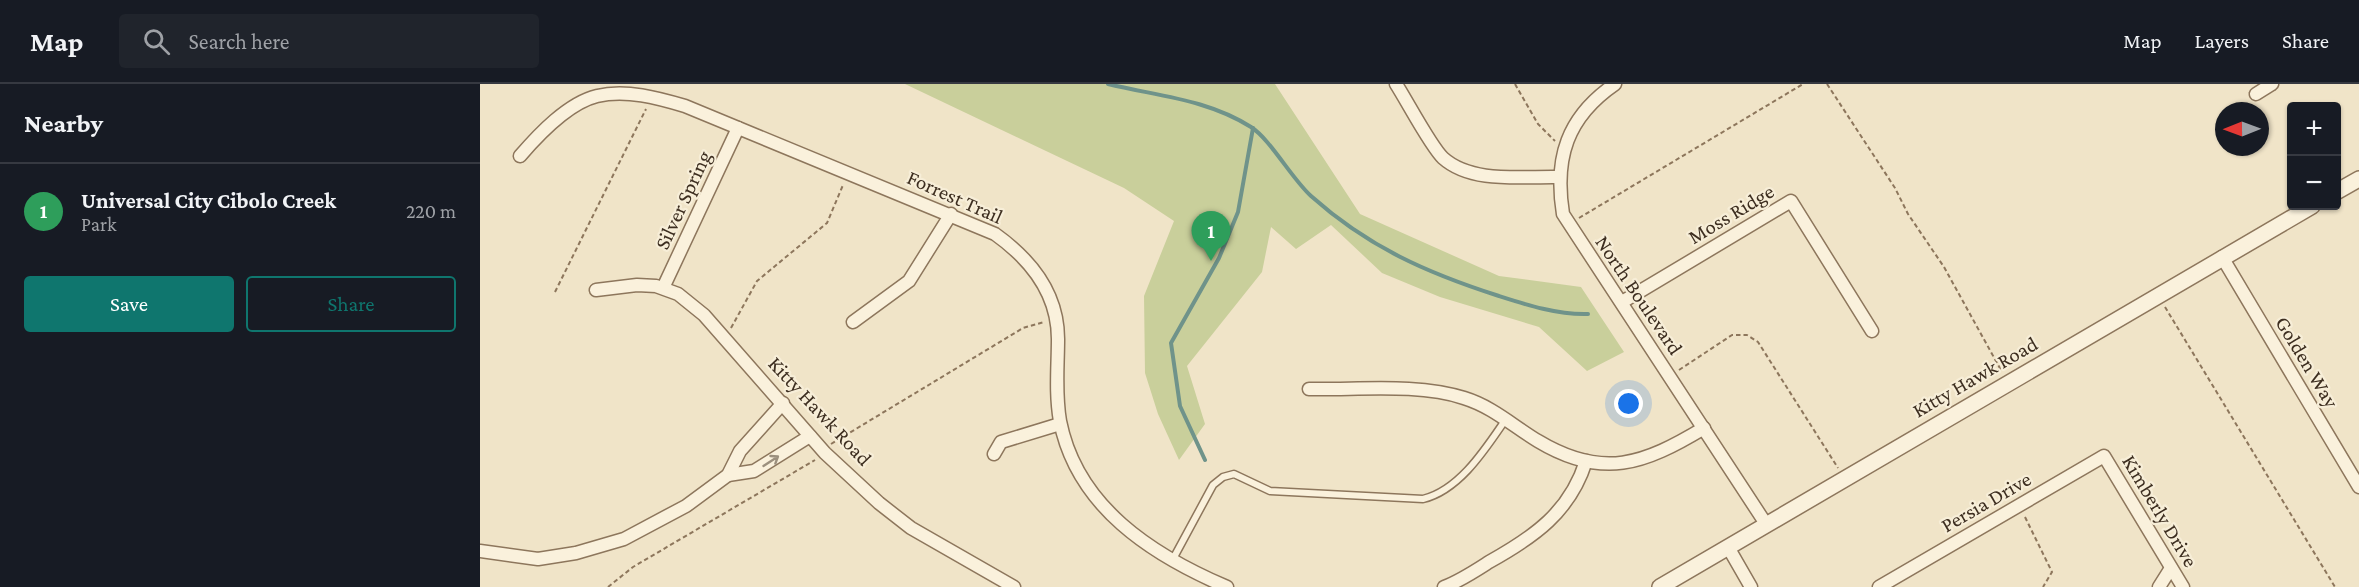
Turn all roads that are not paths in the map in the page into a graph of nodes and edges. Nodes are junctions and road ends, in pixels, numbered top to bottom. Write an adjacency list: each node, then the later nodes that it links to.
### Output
1 (1396, 84): 7 (street)
2 (1615, 84): 7 (street, North Boulevard)
3 (2272, 84): 4 (street)
4 (2256, 94)
5 (738, 128): 6 (street, Forrest Trail); 11 (street, Forrest Trail); 13 (street, Silver Spring)
6 (520, 156)
7 (1559, 177): 15 (street, North Boulevard)
8 (2359, 179): 9 (street)
9 (2341, 190)
10 (2305, 210): 12 (street, Kitty Hawk Road)
11 (951, 214): 16 (street); 21 (street, Forrest Trail)
12 (2222, 257): 28 (street, Golden Way); 29 (street, Kitty Hawk Road)
13 (663, 288): 14 (street, Kitty Hawk Road); 19 (street, Kitty Hawk Road)
14 (596, 290)
15 (1622, 302): 17 (street, Moss Ridge); 22 (street, North Boulevard)
16 (853, 322)
17 (1872, 331)
18 (1309, 389): 20 (street)
19 (783, 403): 23 (street, Kitty Hawk Road); 27 (street)
20 (1507, 418): 26 (street); 32 (lane)
21 (1060, 424): 24 (street); 32 (street, Forrest Trail)
22 (1704, 429): 26 (street); 29 (street, North Boulevard)
23 (810, 436): 27 (street, one-way to 23); 35 (street, Kitty Hawk Road)
24 (994, 454)
25 (2104, 456): 33 (street, Kimberly Drive); 34 (street, Persia Drive)
26 (1586, 461): 37 (street)
27 (728, 475): 31 (street)
28 (2359, 487)
29 (1766, 524): 30 (street, Kitty Hawk Road)
30 (1728, 547): 38 (street, Kitty Hawk Road); 39 (street)
31 (480, 552)
32 (1173, 559): 36 (street, Forrest Trail)
33 (2171, 568): 40 (street); 41 (street, Kimberly Drive)
34 (1886, 585)
35 (1014, 587)
36 (1226, 587)
37 (1444, 587)
38 (1660, 587)
39 (1751, 587)
40 (2159, 587)
41 (2183, 587)

